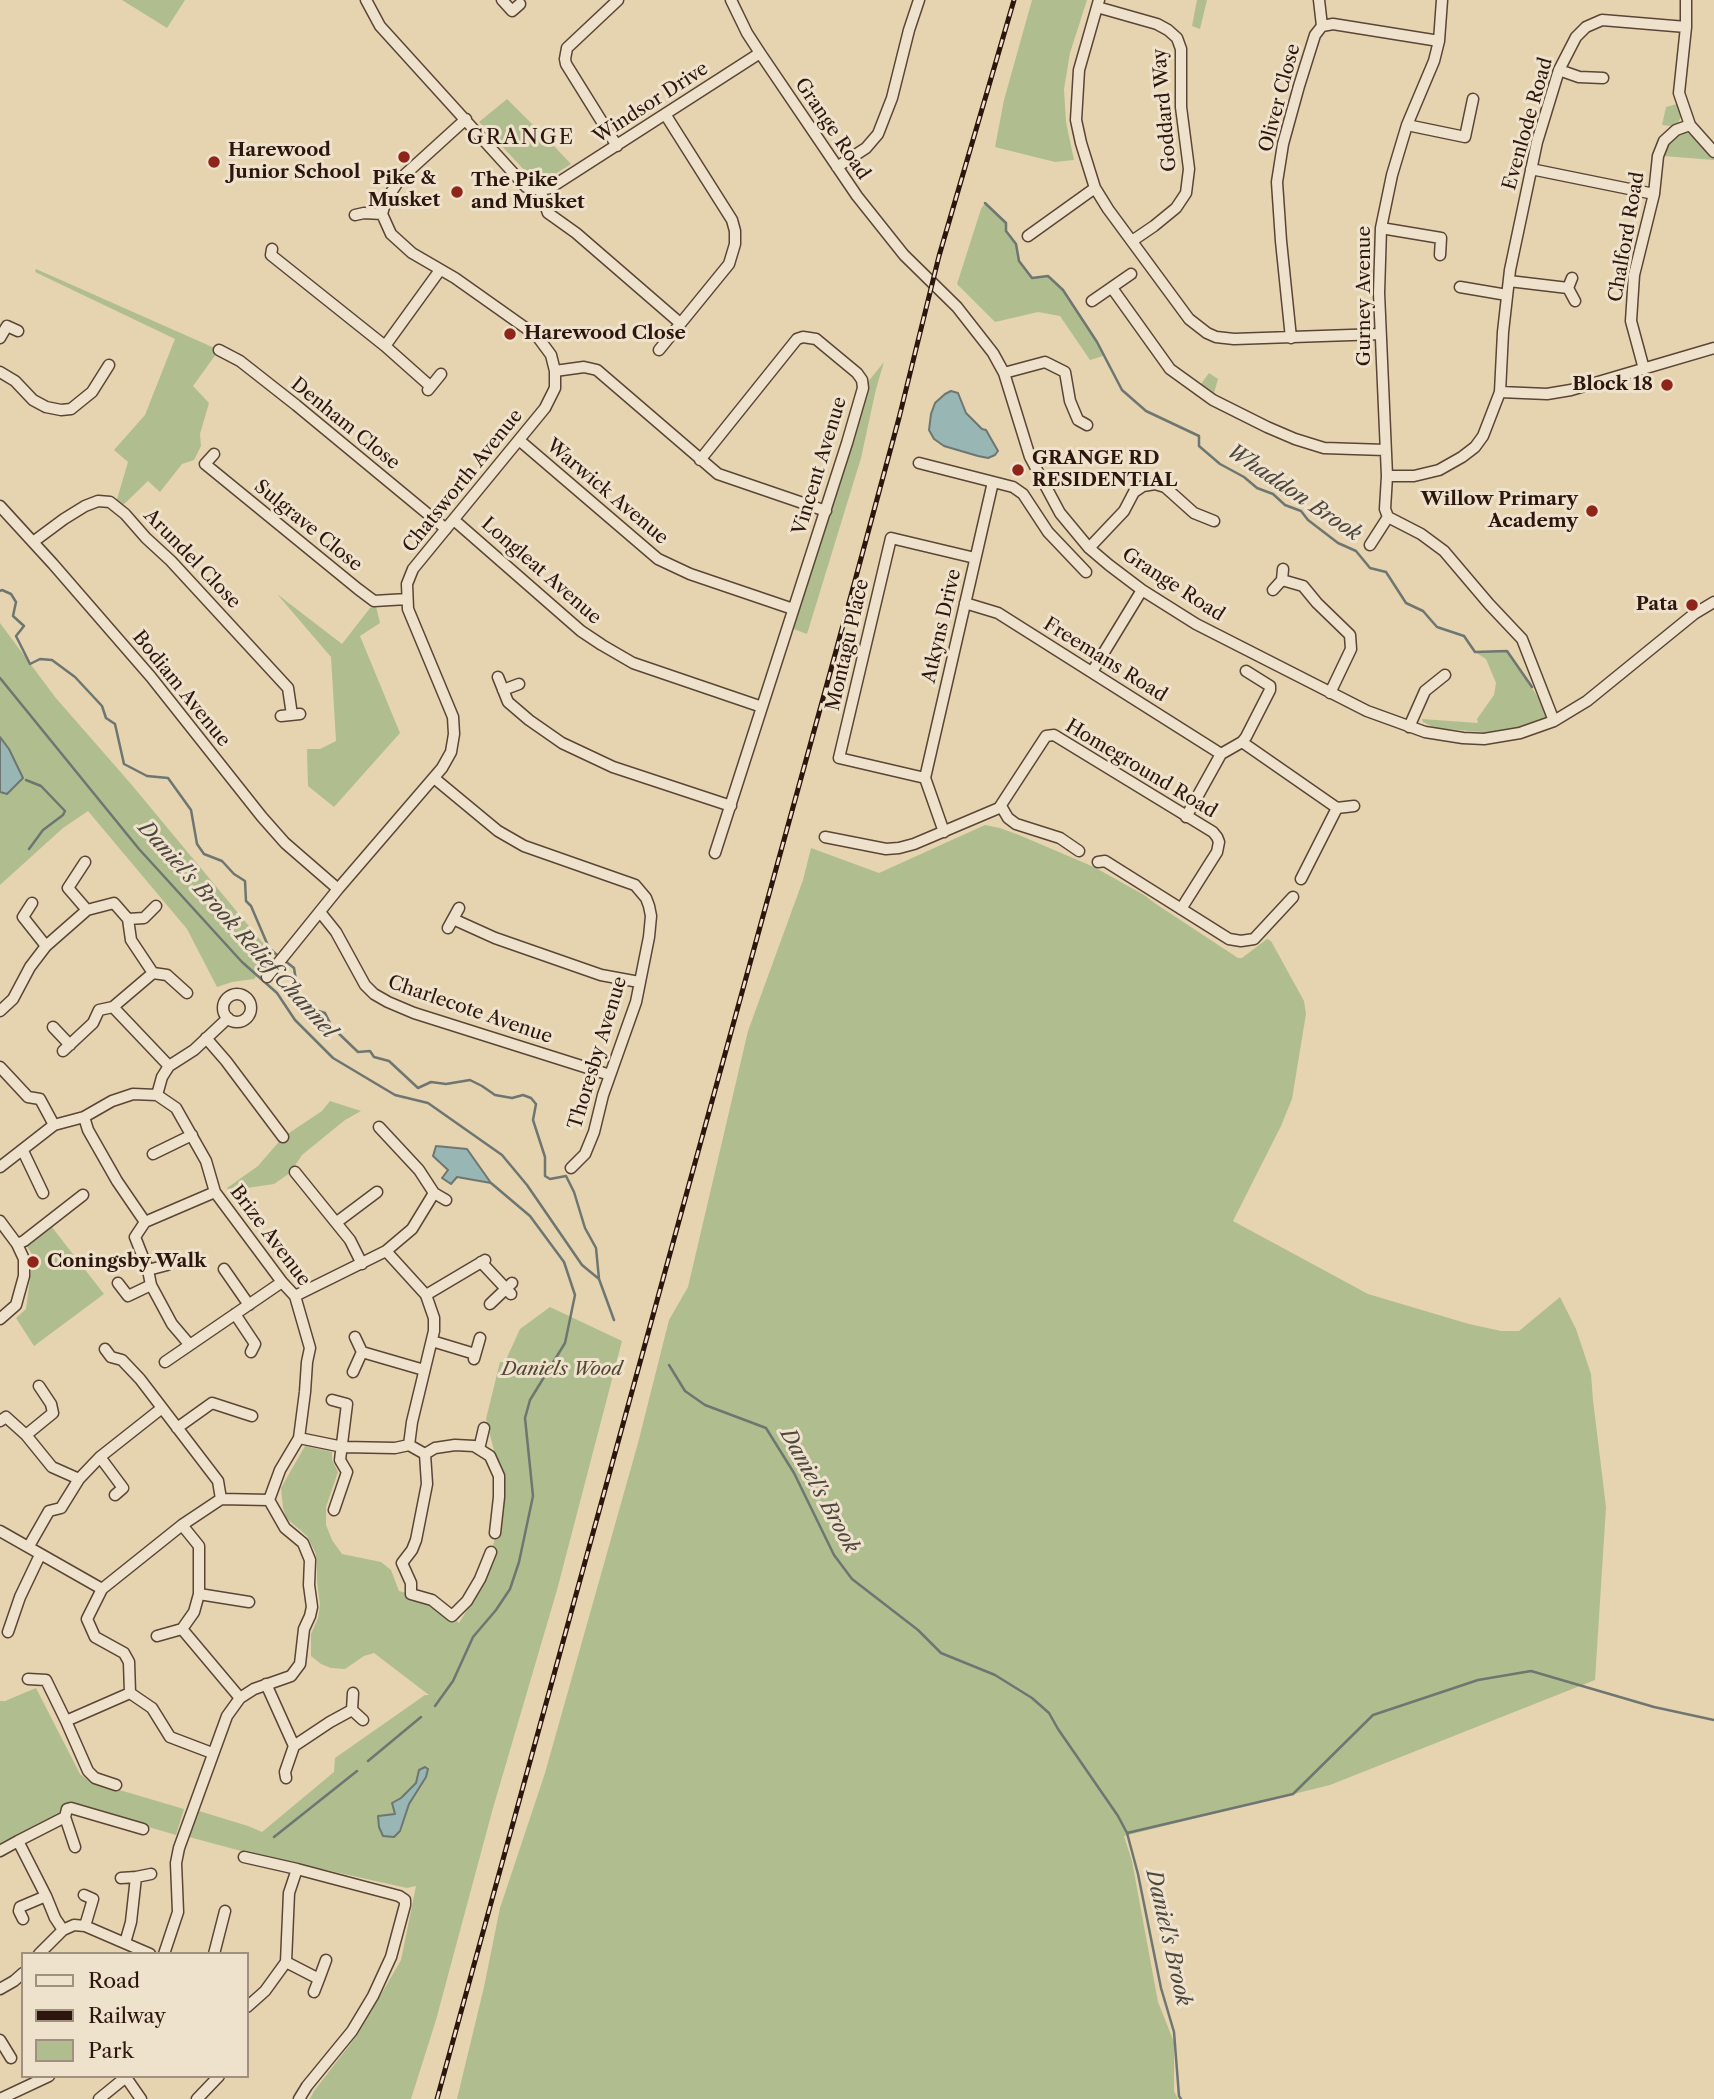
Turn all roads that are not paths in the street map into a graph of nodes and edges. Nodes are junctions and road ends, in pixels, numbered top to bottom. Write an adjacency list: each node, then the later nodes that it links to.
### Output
1 (366, 0): 19 (street)
2 (502, 0): 10 (street)
3 (618, 0): 22 (street)
4 (731, 0): 14 (street, Grange Road)
5 (1319, 0): 11 (street)
6 (1442, 0): 13 (street, Gurney Avenue)
7 (1686, 0): 12 (street)
8 (915, 1): 24 (street)
9 (1098, 3): 26 (street); 33 (street, Goddard Way)
10 (520, 4)
11 (1322, 26): 13 (street); 48 (street, Oliver Close)
12 (1686, 27): 15 (street, Evenlode Road); 21 (street)
13 (1439, 41): 20 (street, Gurney Avenue)
14 (760, 52): 18 (street, Windsor Drive); 24 (street, Grange Road)
15 (1559, 70): 16 (street); 25 (street, Evenlode Road)
16 (1607, 77)
17 (1473, 99): 20 (street)
18 (664, 114): 22 (street, Windsor Drive); 44 (street)
19 (466, 119): 27 (street); 29 (street)
20 (1407, 124): 31 (street, Gurney Avenue)
21 (1690, 124): 23 (street); 28 (street, Chalford Road)
22 (617, 145): 27 (street, Windsor Drive)
23 (1714, 152)
24 (837, 167): 57 (street, Grange Road)
25 (1531, 169): 28 (street); 38 (street, Evenlode Road)
26 (1095, 188): 32 (street); 33 (street)
27 (540, 190): 44 (street)
28 (1654, 194): 54 (street, Chalford Road)
29 (382, 214): 30 (street); 36 (street)
30 (355, 215)
31 (1381, 228): 35 (street); 46 (street, Gurney Avenue)
32 (1028, 236)
33 (1132, 241): 48 (street)
34 (272, 249): 49 (street)
35 (1440, 255)
36 (440, 270): 49 (street); 55 (street)
37 (1131, 274): 40 (street)
38 (1509, 281): 41 (street, Evenlode Road); 43 (street)
39 (1460, 287): 41 (street)
40 (1112, 288): 42 (street); 62 (street)
41 (1507, 295): 59 (street, Evenlode Road)
42 (1092, 301)
43 (1575, 301)
44 (680, 323): 52 (street)
45 (18, 331): 47 (street)
46 (1380, 334): 48 (street); 62 (street, Gurney Avenue)
47 (0, 338)
48 (1291, 338)
49 (385, 346): 58 (street)
50 (1714, 348): 54 (street)
51 (219, 350): 73 (street, Denham Close)
52 (659, 350)
53 (109, 365): 56 (street)
54 (1644, 369): 59 (street)
55 (555, 371): 61 (street, Chatsworth Avenue); 64 (street)
56 (0, 372)
57 (1004, 373): 60 (street); 76 (street, Grange Road)
58 (441, 374)
59 (1500, 392): 66 (street, Evenlode Road)
60 (1079, 423)
61 (519, 440): 71 (street, Chatsworth Avenue); 84 (street, Warwick Avenue)
62 (1385, 450): 66 (street, Gurney Avenue)
63 (214, 454): 81 (street, Sulgrave Close)
64 (700, 460): 69 (street); 69 (street, Vincent Avenue)
65 (919, 463): 67 (street)
66 (1387, 476): 70 (street, Gurney Avenue)
67 (993, 482): 77 (street, Atkyns Drive); 78 (street)
68 (0, 506): 74 (street, Bodiam Avenue)
69 (825, 511): 84 (street, Vincent Avenue)
70 (1388, 517): 75 (street); 94 (street)
71 (454, 520): 73 (street, Chatsworth Avenue); 92 (street, Longleat Avenue)
72 (1214, 521): 76 (street)
73 (446, 529): 81 (street, Chatsworth Avenue)
74 (33, 542): 93 (street, Arundel Close); 112 (street, Bodiam Avenue)
75 (1370, 545)
76 (1089, 548): 79 (street, Grange Road)
77 (975, 558): 83 (street, Atkyns Drive); 99 (street, Montagu Place)
78 (1086, 572)
79 (1142, 590): 86 (street); 91 (street, Grange Road)
80 (1273, 590): 91 (street)
81 (407, 599): 98 (street)
82 (1714, 602): 94 (street, Grange Road)
83 (965, 603): 86 (street, Freemans Road); 99 (street, Atkyns Drive)
84 (793, 609): 92 (street, Vincent Avenue)
85 (1246, 671): 96 (street)
86 (1091, 672): 97 (street, Freemans Road)
87 (498, 677): 90 (street)
88 (1442, 683): 95 (street)
89 (519, 684): 90 (street)
90 (503, 690): 100 (street)
91 (1330, 693): 95 (street, Grange Road)
92 (762, 707): 100 (street, Vincent Avenue)
93 (291, 715)
94 (1554, 721): 95 (street, Grange Road)
95 (1409, 727)
96 (1241, 742): 97 (street); 103 (street)
97 (1222, 754): 104 (street)
98 (434, 778): 112 (street); 124 (street, Thoresby Avenue)
99 (925, 778): 105 (street)
100 (731, 806): 108 (street, Vincent Avenue)
101 (1001, 806): 104 (street, Homeground Road); 105 (street); 107 (street)
102 (1354, 806): 103 (street)
103 (1336, 808): 111 (street)
104 (1186, 817): 116 (street, Homeground Road)
105 (944, 832): 106 (street)
106 (825, 837)
107 (1079, 851)
108 (715, 853)
109 (85, 862): 117 (street)
110 (1098, 862): 116 (street)
111 (1299, 879)
112 (338, 889): 118 (street)
113 (1293, 897): 116 (street)
114 (32, 903): 121 (street)
115 (156, 906): 120 (street)
116 (1181, 909)
117 (87, 910): 120 (street); 121 (street)
118 (320, 912): 123 (street); 133 (street, Charlecote Avenue)
119 (453, 918): 124 (street)
120 (128, 919): 122 (street)
121 (46, 946): 127 (street)
122 (153, 973): 125 (street); 126 (street)
123 (267, 977)
124 (639, 982): 133 (street, Thoresby Avenue)
125 (187, 993)
126 (113, 1007): 129 (street); 131 (street)
127 (0, 1011)
128 (228, 1018): 128 (street); 130 (street)
129 (53, 1027)
130 (206, 1038): 131 (street); 139 (street)
131 (169, 1066): 134 (street)
132 (2, 1072): 136 (street)
133 (610, 1075): 143 (street, Thoresby Avenue)
134 (157, 1095): 135 (street); 138 (street, Brize Avenue)
135 (84, 1117): 136 (street); 152 (street)
136 (54, 1125): 140 (street)
137 (379, 1126): 148 (street)
138 (192, 1135): 141 (street); 146 (street, Brize Avenue)
139 (283, 1137)
140 (23, 1150): 142 (street); 145 (street)
141 (153, 1154)
142 (0, 1167)
143 (571, 1168)
144 (295, 1172): 153 (street)
145 (45, 1188)
146 (215, 1192): 152 (street); 160 (street, Brize Avenue)
147 (377, 1192): 153 (street)
148 (434, 1193): 150 (street); 155 (street)
149 (83, 1195): 154 (street)
150 (446, 1200)
151 (0, 1221): 154 (street)
152 (145, 1222): 159 (street)
153 (337, 1222): 156 (street)
154 (17, 1244): 168 (street)
155 (386, 1251): 156 (street); 163 (street)
156 (362, 1264): 164 (street)
157 (167, 1265): 159 (street)
158 (224, 1269): 166 (street)
159 (148, 1270): 162 (street)
160 (282, 1282): 164 (street, Brize Avenue); 166 (street)
161 (117, 1283): 162 (street)
162 (151, 1285): 172 (street)
163 (426, 1295): 165 (street); 171 (street)
164 (295, 1296): 187 (street, Brize Avenue)
165 (490, 1304)
166 (249, 1305): 167 (street)
167 (235, 1314): 172 (street); 174 (street)
168 (0, 1319)
169 (355, 1337): 175 (street)
170 (480, 1338): 171 (street)
171 (432, 1341): 177 (street)
172 (189, 1344): 176 (street)
173 (105, 1349): 181 (street)
174 (251, 1352)
175 (362, 1352): 177 (street); 178 (street)
176 (165, 1362)
177 (424, 1370): 188 (street)
178 (352, 1372)
179 (39, 1386): 186 (street)
180 (332, 1400): 189 (street)
181 (162, 1408): 184 (street); 192 (street)
182 (253, 1416): 184 (street)
183 (0, 1421): 186 (street)
184 (177, 1427): 195 (street)
185 (485, 1428): 190 (street)
186 (26, 1435): 193 (street)
187 (299, 1438): 189 (street); 196 (street, Brize Avenue)
188 (409, 1445): 189 (street); 191 (street)
189 (342, 1447): 197 (street)
190 (479, 1449): 191 (street); 200 (street)
191 (425, 1454): 202 (street)
192 (100, 1457): 193 (street); 194 (street)
193 (79, 1479): 201 (street)
194 (115, 1495)
195 (221, 1499): 196 (street); 198 (street)
196 (270, 1500): 211 (street)
197 (334, 1510)
198 (182, 1525): 204 (street); 205 (street)
199 (0, 1531): 201 (street)
200 (495, 1533)
201 (29, 1546): 203 (street)
202 (491, 1552)
203 (40, 1555): 204 (street); 208 (street)
204 (102, 1589): 212 (street)
205 (199, 1594): 206 (street); 207 (street)
206 (249, 1602)
207 (182, 1629): 209 (street); 214 (street)
208 (8, 1632)
209 (157, 1636)
210 (29, 1679): 217 (street)
211 (266, 1684): 214 (street); 218 (street)
212 (130, 1693): 217 (street); 219 (street)
213 (353, 1693): 215 (street)
214 (240, 1698): 219 (street)
215 (352, 1710): 216 (street); 218 (street)
216 (363, 1720)
217 (66, 1721): 221 (street)
218 (294, 1746): 220 (street)
219 (212, 1753): 241 (street)
220 (286, 1778)
221 (116, 1785)
222 (65, 1818): 223 (street); 224 (street); 225 (street)
223 (142, 1829)
224 (18, 1841): 226 (street); 233 (street)
225 (75, 1847)
226 (0, 1851)
227 (244, 1857): 228 (street)
228 (297, 1869): 244 (street); 260 (street)
229 (151, 1874): 230 (street)
230 (136, 1877): 231 (street); 238 (street)
231 (121, 1878)
232 (84, 1895): 236 (street)
233 (46, 1896): 235 (street); 237 (street)
234 (225, 1911): 242 (street)
235 (23, 1919)
236 (85, 1926): 237 (street); 238 (street)
237 (63, 1930): 239 (street)
238 (125, 1943): 240 (street)
239 (41, 1952)
240 (145, 1952)
241 (165, 1952)
242 (215, 1952)
243 (326, 1960): 246 (street)
244 (286, 1962): 246 (street); 249 (street)
245 (21, 1975): 247 (street)
246 (319, 1979): 248 (street)
247 (0, 1989)
248 (314, 1993)
249 (248, 2006)
250 (0, 2040): 251 (street)
251 (11, 2058)
252 (45, 2078): 256 (street)
253 (124, 2078): 257 (street)
254 (126, 2078): 258 (street)
255 (216, 2081): 259 (street)
256 (0, 2099)
257 (99, 2099)
258 (141, 2099)
259 (197, 2099)
260 (299, 2099)

